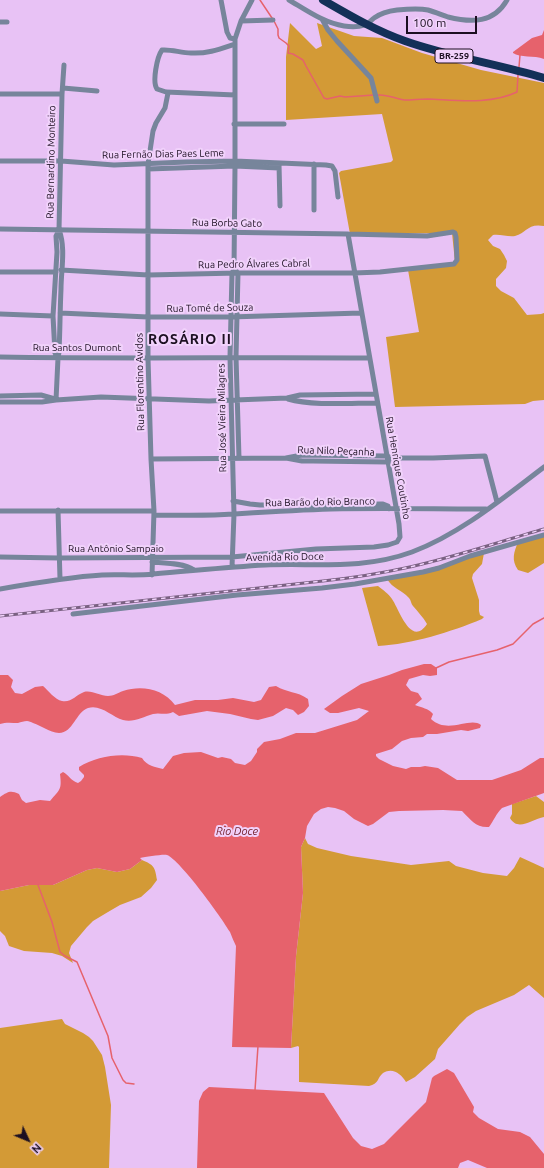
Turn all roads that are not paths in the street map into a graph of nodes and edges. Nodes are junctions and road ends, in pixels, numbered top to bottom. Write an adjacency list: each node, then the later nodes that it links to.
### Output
1 (221, 0): 12 (street)
2 (252, 0): 8 (street, Rua José Vieira Milagres)
3 (289, 0): 6 (street)
4 (323, 0): 11 (highway, BR-259)
5 (508, 0): 11 (street)
6 (322, 18): 11 (street); 21 (street)
7 (273, 20): 8 (street)
8 (241, 21): 12 (street, Rua José Vieira Milagres)
9 (0, 22): 10 (street)
10 (7, 22)
11 (367, 25): 14 (highway, BR-259)
12 (235, 42): 17 (street); 20 (street, Rua José Vieira Milagres)
13 (64, 65): 15 (street, Rua Bernardino Monteiro)
14 (544, 78)
15 (62, 88): 16 (street); 19 (street, Rua Bernardino Monteiro)
16 (97, 91)
17 (168, 93): 20 (street); 28 (street, Rua Florentino Avidos)
18 (0, 94): 19 (street)
19 (62, 94): 25 (street, Rua Bernardino Monteiro)
20 (235, 95): 22 (street, Rua José Vieira Milagres)
21 (377, 101)
22 (234, 124): 23 (street); 26 (street, Rua José Vieira Milagres)
23 (284, 124)
24 (0, 161): 25 (street, Rua Fernão Dias Paes Leme)
25 (61, 161): 28 (street, Rua Fernão Dias Paes Leme); 34 (street, Rua Bernardino Monteiro)
26 (235, 164): 28 (street, Rua Fernão Dias Paes Leme); 29 (street, Rua Fernão Dias Paes Leme); 36 (street, Rua José Vieira Milagres)
27 (314, 164): 29 (street, Rua Fernão Dias Paes Leme); 30 (street, Rua Fernão Dias Paes Leme); 32 (street)
28 (148, 166): 35 (street, Rua Florentino Avidos)
29 (279, 166): 31 (street)
30 (338, 197)
31 (280, 206)
32 (314, 210)
33 (0, 230): 34 (street, Rua Borba Gato)
34 (59, 230): 35 (street, Rua Borba Gato); 39 (street, Rua Bernardino Monteiro)
35 (148, 232): 36 (street, Rua Borba Gato); 43 (street, Rua Florentino Avidos)
36 (234, 232): 37 (street, Rua Borba Gato); 40 (street, Rua José Vieira Milagres)
37 (348, 234): 38 (street, Rua Borba Gato); 42 (street, Rua Henrique Coutinho)
38 (446, 265): 42 (street, Rua Pedro Álvares Cabral)
39 (59, 271): 41 (street, Rua Pedro Álvares Cabral); 43 (street, Rua Pedro Álvares Cabral); 44 (street, Rua Bernardino Monteiro); 47 (street, Rua Bernardino Monteiro)
40 (235, 271): 42 (street, Rua Pedro Álvares Cabral); 43 (street, Rua Pedro Álvares Cabral); 49 (street, Rua José Vieira Milagres); 50 (street)
41 (0, 272)
42 (354, 273): 45 (street, Rua Henrique Coutinho)
43 (148, 275): 48 (street, Rua Florentino Avidos)
44 (60, 313): 48 (street, Rua Tomé de Souza); 54 (street, Rua Bernardino Monteiro)
45 (361, 313): 50 (street, Rua Tomé de Souza); 56 (street, Rua Henrique Coutinho)
46 (0, 314): 47 (street)
47 (53, 316): 54 (street, Rua Bernardino Monteiro)
48 (148, 317): 49 (street, Rua Tomé de Souza); 55 (street, Rua Florentino Avidos)
49 (230, 317): 50 (street, Rua Tomé de Souza); 52 (street, Rua José Vieira Milagres)
50 (237, 317): 53 (street)
51 (0, 357): 54 (street, Rua Santos Dumont)
52 (230, 357): 53 (street, Rua Santos Dumont); 55 (street, Rua Santos Dumont); 63 (street, Rua José Vieira Milagres)
53 (236, 357): 56 (street, Rua Santos Dumont); 61 (street)
54 (58, 358): 55 (street, Rua Santos Dumont); 62 (street, Rua Bernardino Monteiro)
55 (148, 358): 59 (street, Rua Florentino Avidos)
56 (369, 358): 57 (street, Rua Henrique Coutinho)
57 (376, 394): 60 (street); 65 (street, Rua Henrique Coutinho)
58 (0, 396): 62 (street)
59 (150, 398): 62 (street); 63 (street); 71 (street, Rua Florentino Avidos)
60 (287, 398): 61 (street); 65 (street)
61 (238, 399): 63 (street); 68 (street)
62 (56, 400): 64 (street)
63 (231, 400): 67 (street, Rua José Vieira Milagres)
64 (0, 402)
65 (377, 403): 66 (street, Rua Henrique Coutinho)
66 (386, 456): 69 (street, Rua Nilo Peçanha); 70 (street, Rua Nilo Peçanha); 72 (street, Rua Henrique Coutinho)
67 (232, 458): 68 (street, Rua Nilo Peçanha); 71 (street, Rua Nilo Peçanha); 74 (street, Rua José Vieira Milagres)
68 (239, 458): 69 (street, Rua Nilo Peçanha)
69 (286, 458): 72 (street, Rua Nilo Peçanha)
70 (393, 458): 72 (street); 75 (street, Rua Nilo Peçanha)
71 (151, 459): 81 (street, Rua Florentino Avidos)
72 (387, 462): 76 (street, Rua Henrique Coutinho)
73 (544, 467): 75 (street, Avenida Rio Doce)
74 (233, 501): 77 (street); 82 (street, Rua José Vieira Milagres)
75 (496, 502): 78 (street, Avenida Rio Doce)
76 (396, 508): 77 (street, Rua Barão do Rio Branco); 78 (street, Rua Barão do Rio Branco); 85 (street, Rua Henrique Coutinho)
77 (389, 509): 82 (street, Rua Barão do Rio Branco)
78 (487, 509): 88 (street, Avenida Rio Doce)
79 (58, 510): 80 (street); 81 (street, Rua Barão do Rio Branco); 86 (street)
80 (0, 511)
81 (154, 513): 82 (street, Rua Barão do Rio Branco); 87 (street, Rua Florentino Avidos)
82 (234, 514): 85 (street, Rua José Vieira Milagres)
83 (544, 535): 93 (street)
84 (0, 557): 86 (street, Rua Antônio Sampaio)
85 (232, 557): 87 (street, Rua Antônio Sampaio); 88 (street, Rua José Vieira Milagres)
86 (59, 558): 87 (street, Rua Antônio Sampaio); 91 (street)
87 (152, 560): 89 (street); 90 (street, Rua Florentino Avidos)
88 (232, 567): 89 (street, Avenida Rio Doce)
89 (194, 570): 90 (street, Avenida Rio Doce)
90 (152, 575): 91 (street, Avenida Rio Doce)
91 (60, 579): 92 (street, Avenida Rio Doce)
92 (0, 589)
93 (73, 614)

